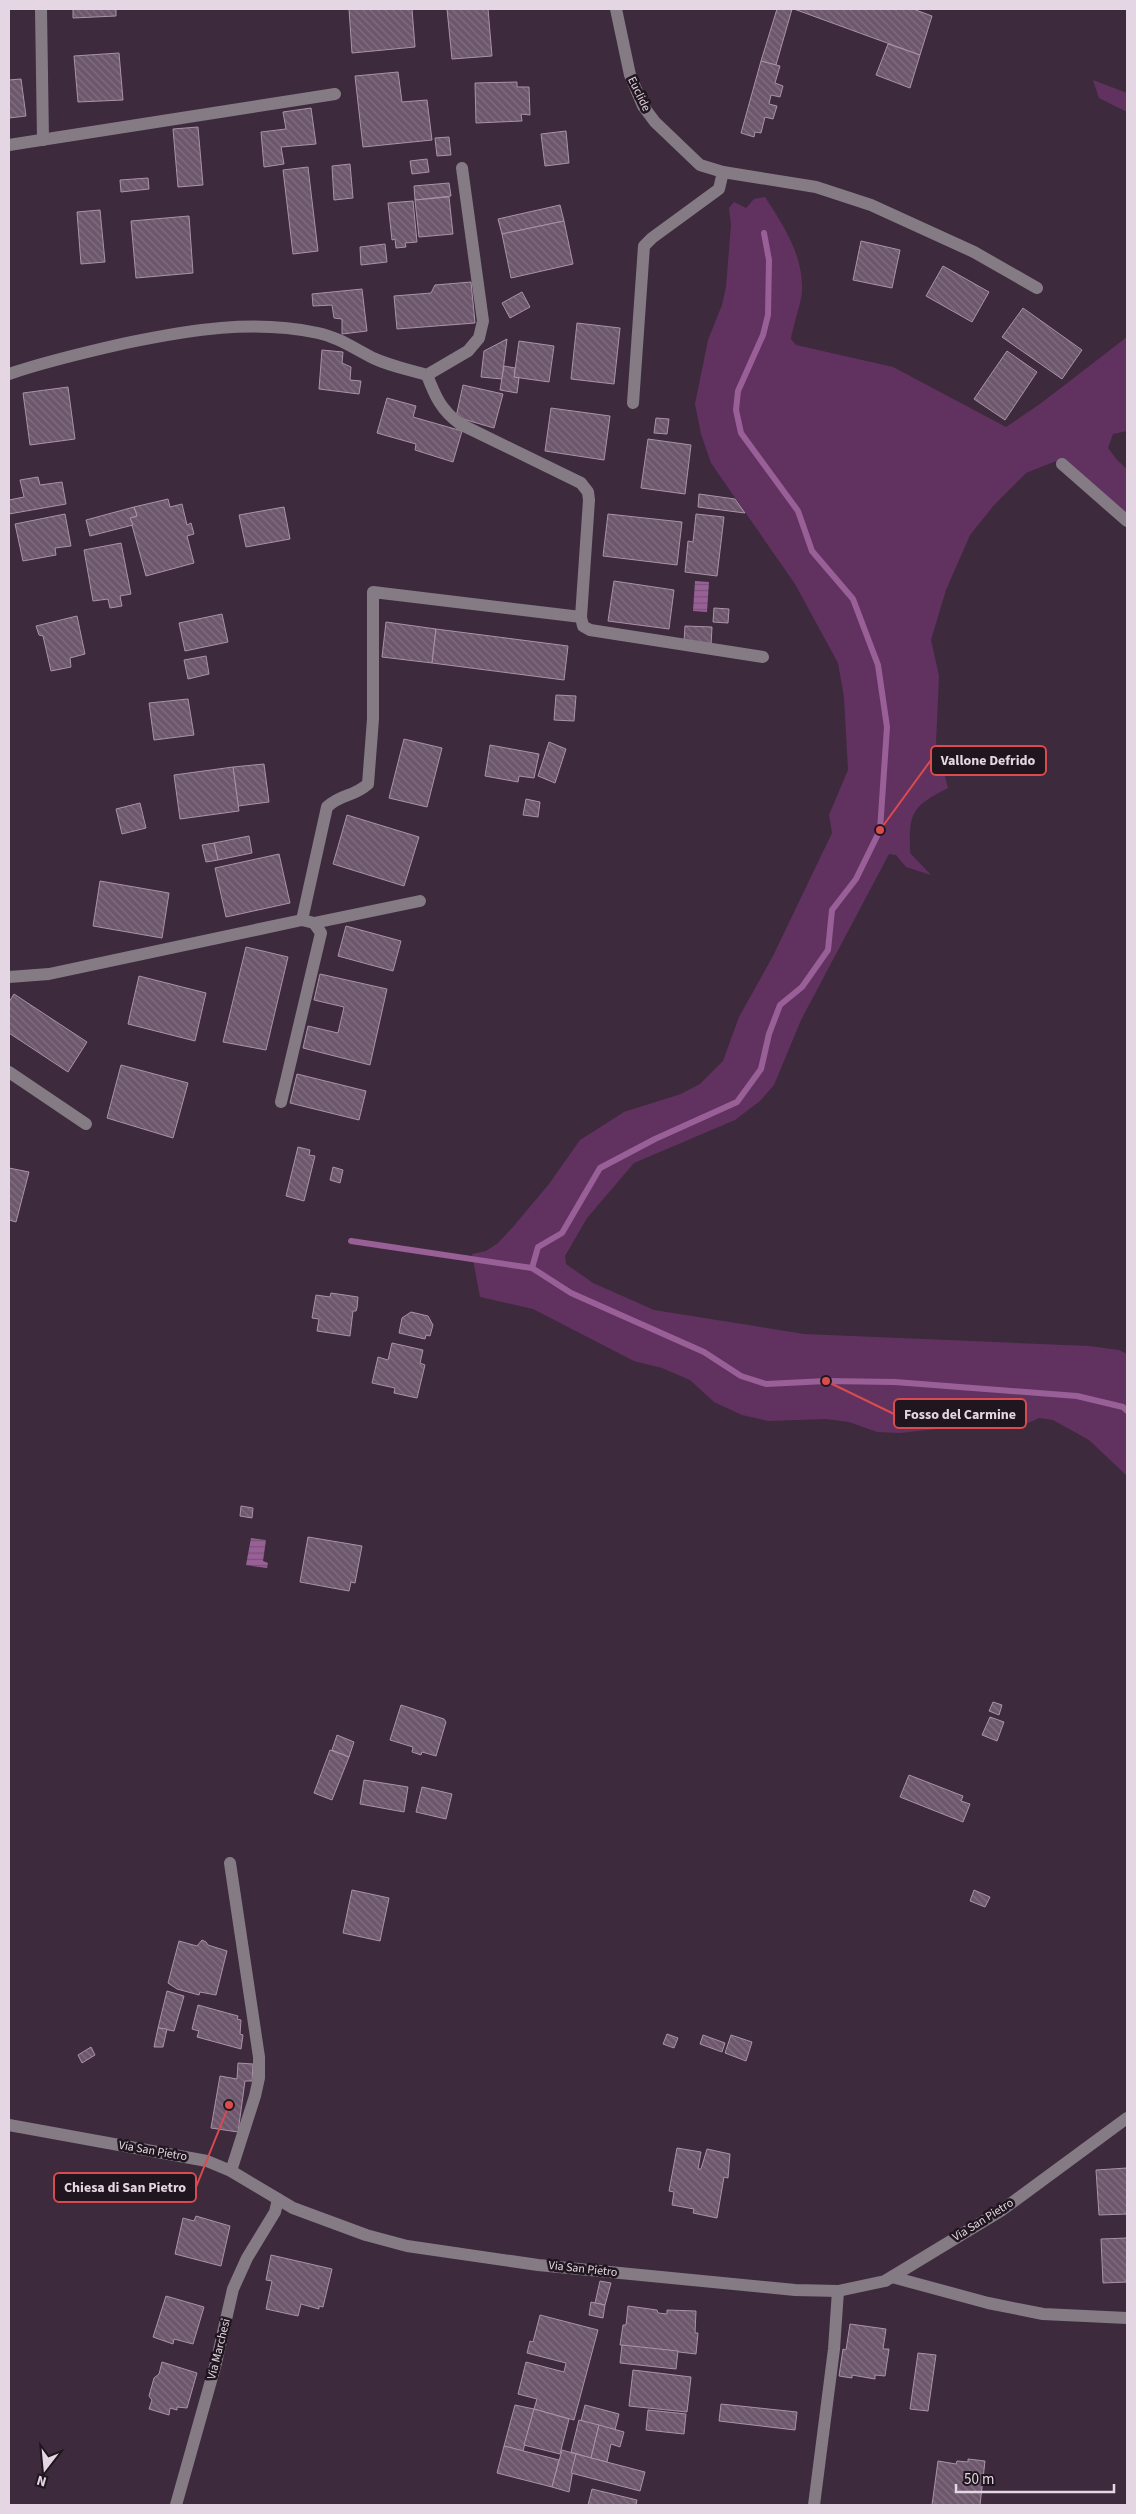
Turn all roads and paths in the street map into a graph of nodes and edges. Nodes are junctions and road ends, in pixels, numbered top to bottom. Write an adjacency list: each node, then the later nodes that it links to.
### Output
1 (41, 9): 4 (street)
2 (616, 9): 7 (street, Euclide)
3 (335, 94): 4 (street)
4 (43, 140): 5 (street)
5 (9, 145)
6 (462, 168): 10 (street)
7 (723, 172): 8 (street, Euclide); 11 (street)
8 (1037, 288)
9 (9, 374): 10 (street)
10 (427, 375): 14 (street)
11 (633, 403)
12 (1062, 464): 13 (street)
13 (1127, 521)
14 (581, 618): 15 (street); 17 (street)
15 (763, 657)
16 (420, 901): 17 (street)
17 (308, 922): 18 (street); 20 (street)
18 (9, 977)
19 (9, 1072): 21 (street)
20 (281, 1102)
21 (86, 1124)
22 (230, 1862): 25 (street)
23 (1127, 2118): 27 (street, Via San Pietro)
24 (9, 2125): 25 (street, Via San Pietro)
25 (231, 2171): 26 (street, Via San Pietro)
26 (278, 2199): 28 (street, Via San Pietro); 30 (street, Via Marchesi)
27 (892, 2277): 28 (street, Via San Pietro); 29 (street)
28 (838, 2291): 31 (street)
29 (1127, 2318)
30 (176, 2505)
31 (814, 2505)

